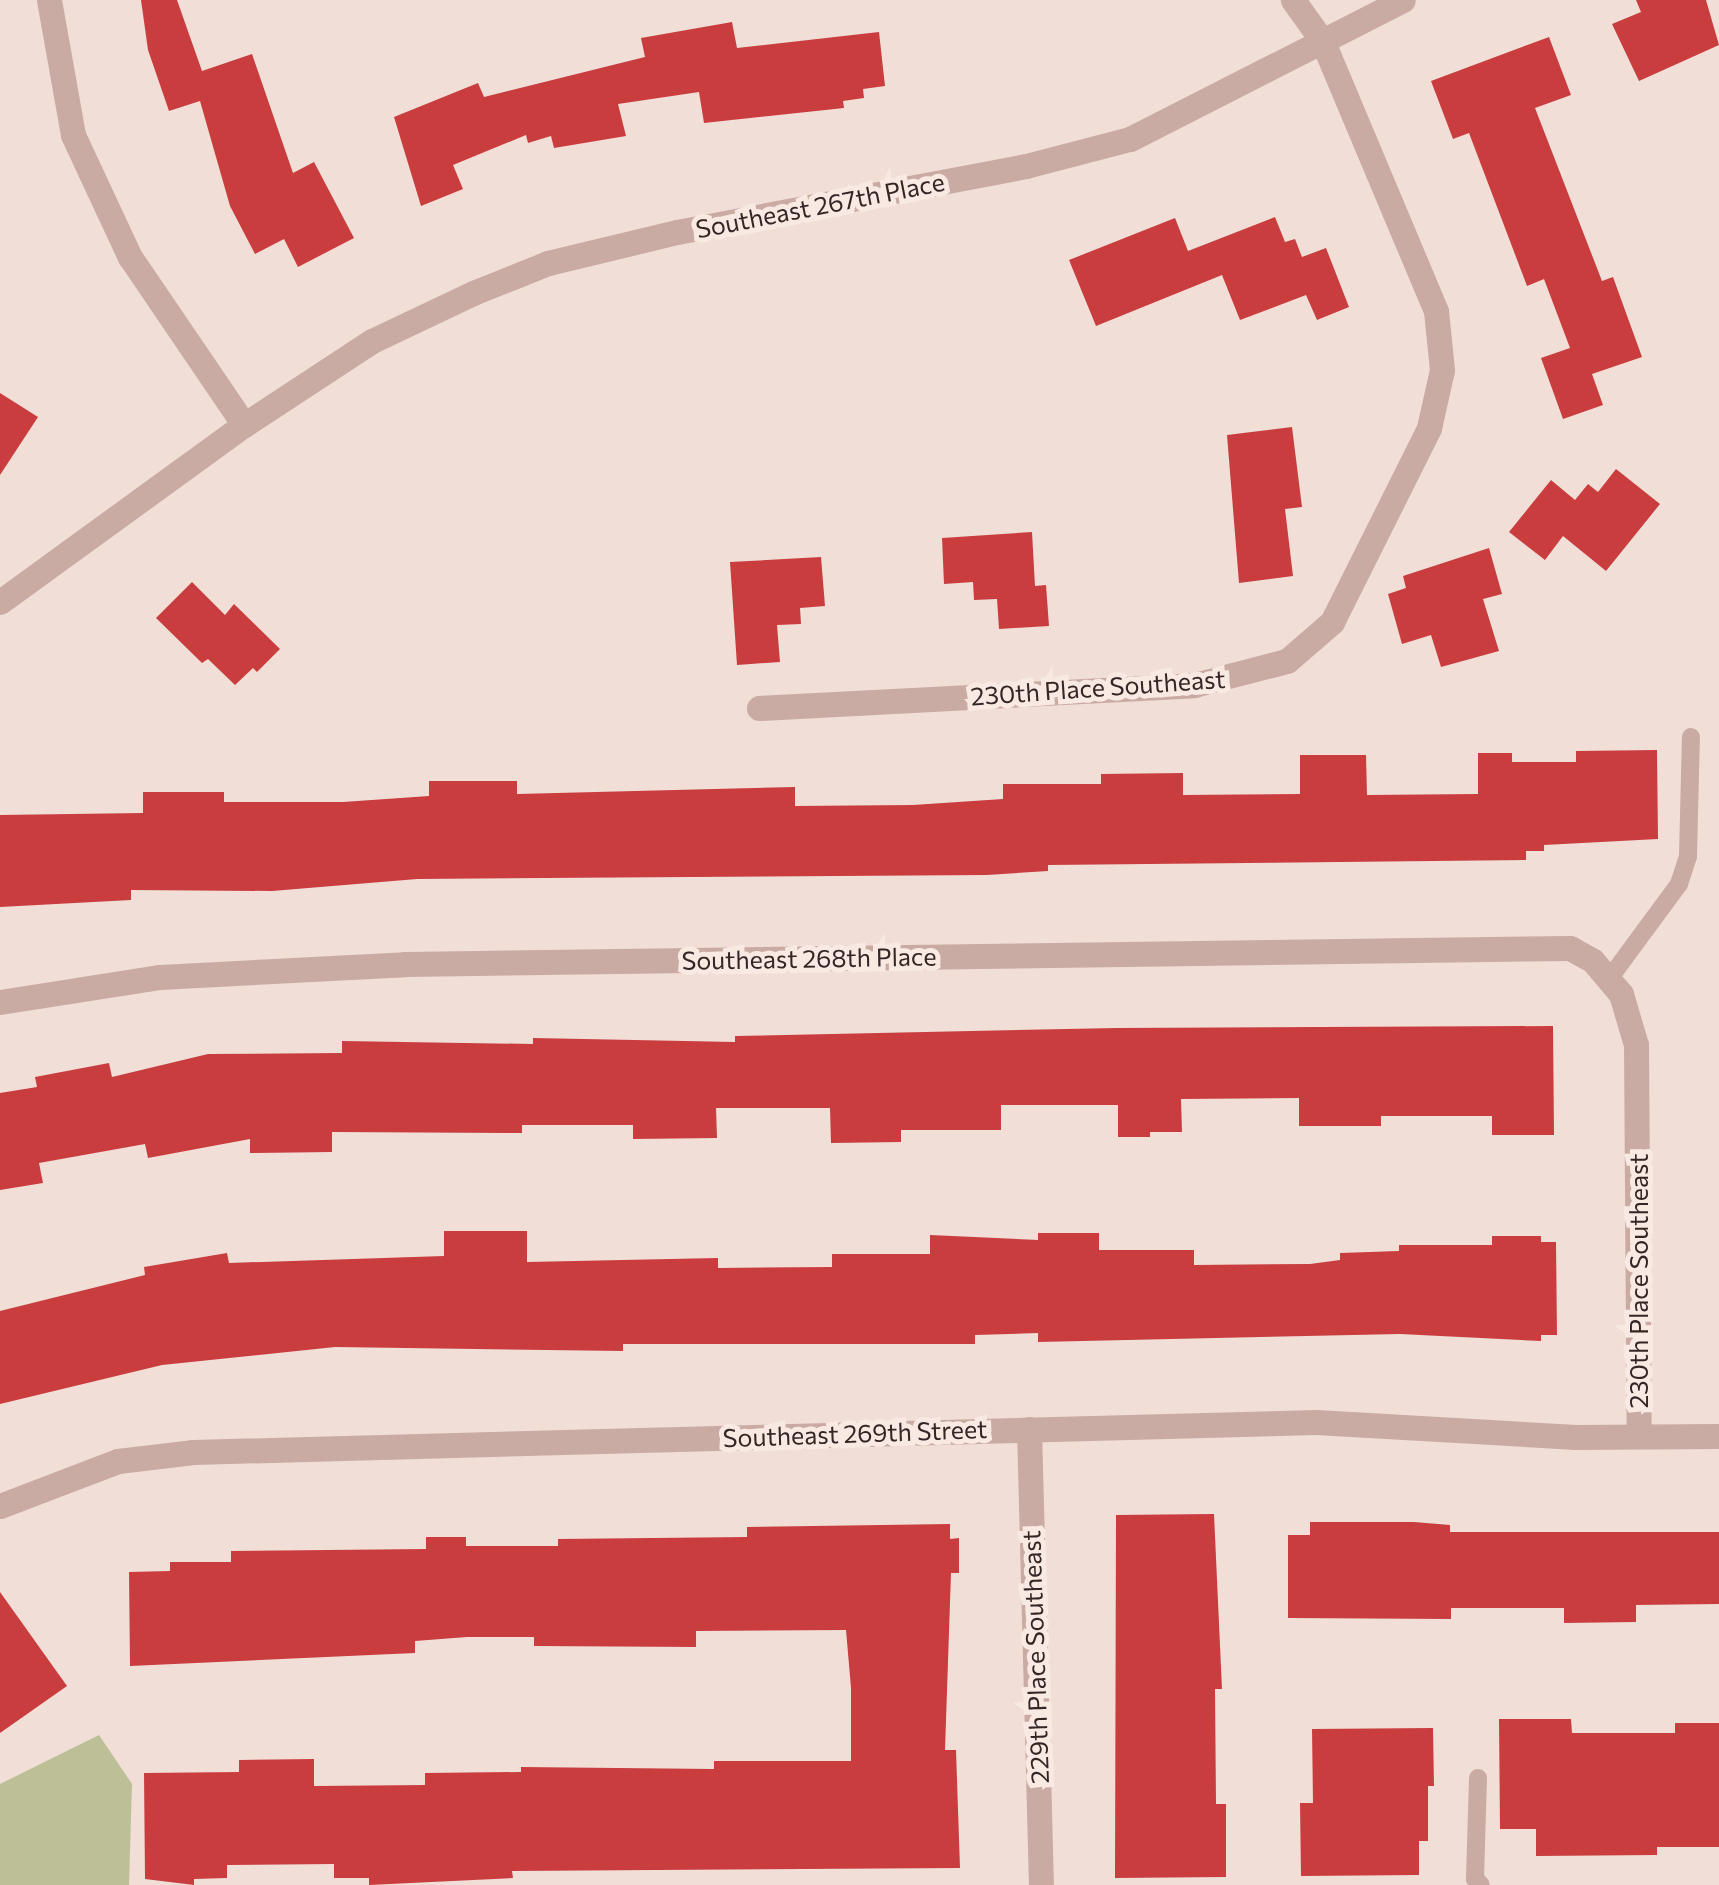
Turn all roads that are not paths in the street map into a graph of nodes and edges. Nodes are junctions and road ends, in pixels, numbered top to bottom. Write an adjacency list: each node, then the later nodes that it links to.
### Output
1 (48, 0): 5 (street)
2 (1293, 0): 4 (street, 230th Place Southeast)
3 (1403, 0): 4 (street, Southeast 267th Place)
4 (1323, 42): 5 (street, Southeast 267th Place); 7 (street, 230th Place Southeast)
5 (244, 425): 6 (street, Southeast 267th Place)
6 (0, 602)
7 (759, 708)
8 (1691, 736): 9 (lane)
9 (1609, 979): 10 (street, Southeast 268th Place); 12 (street, 230th Place Southeast)
10 (0, 1002)
11 (1029, 1429): 12 (street, Southeast 269th Street); 14 (street, Southeast 269th Street); 16 (street, 229th Place Southeast)
12 (1639, 1436): 13 (street, Southeast 269th Street)
13 (1719, 1436)
14 (0, 1506)
15 (1478, 1778): 17 (lane)
16 (1041, 1885)
17 (1481, 1885)

